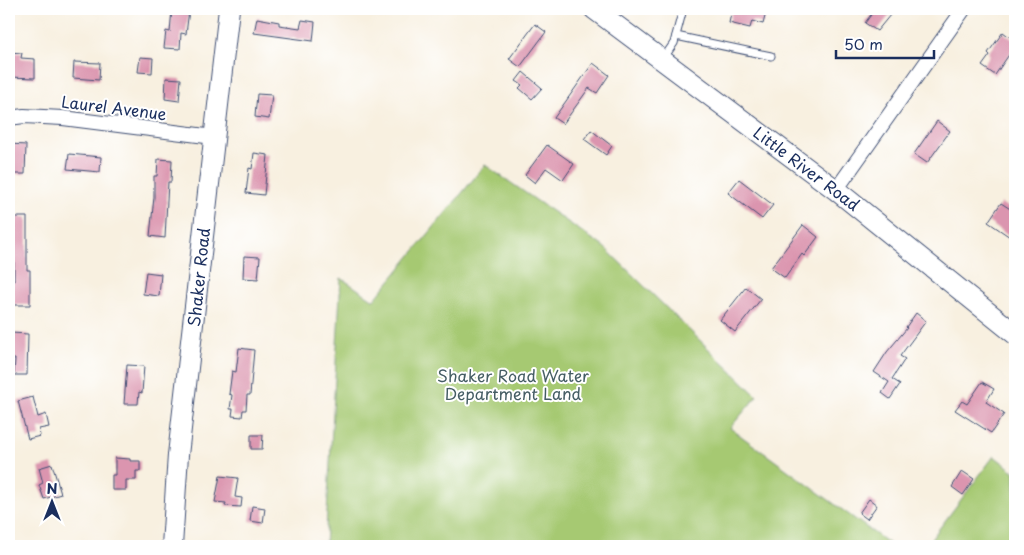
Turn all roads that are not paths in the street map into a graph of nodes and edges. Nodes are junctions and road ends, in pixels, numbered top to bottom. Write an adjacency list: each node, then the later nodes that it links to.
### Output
1 (229, 9): 9 (street, Shaker Road)
2 (594, 9): 7 (street, Little River Road)
3 (683, 9): 5 (lane)
4 (964, 9): 10 (street)
5 (676, 36): 6 (lane); 7 (lane)
6 (771, 56)
7 (663, 60): 10 (street, Little River Road)
8 (9, 118): 9 (street, Laurel Avenue)
9 (214, 137): 12 (street, Shaker Road)
10 (836, 190): 11 (street, Little River Road)
11 (1015, 334)
12 (172, 546)

